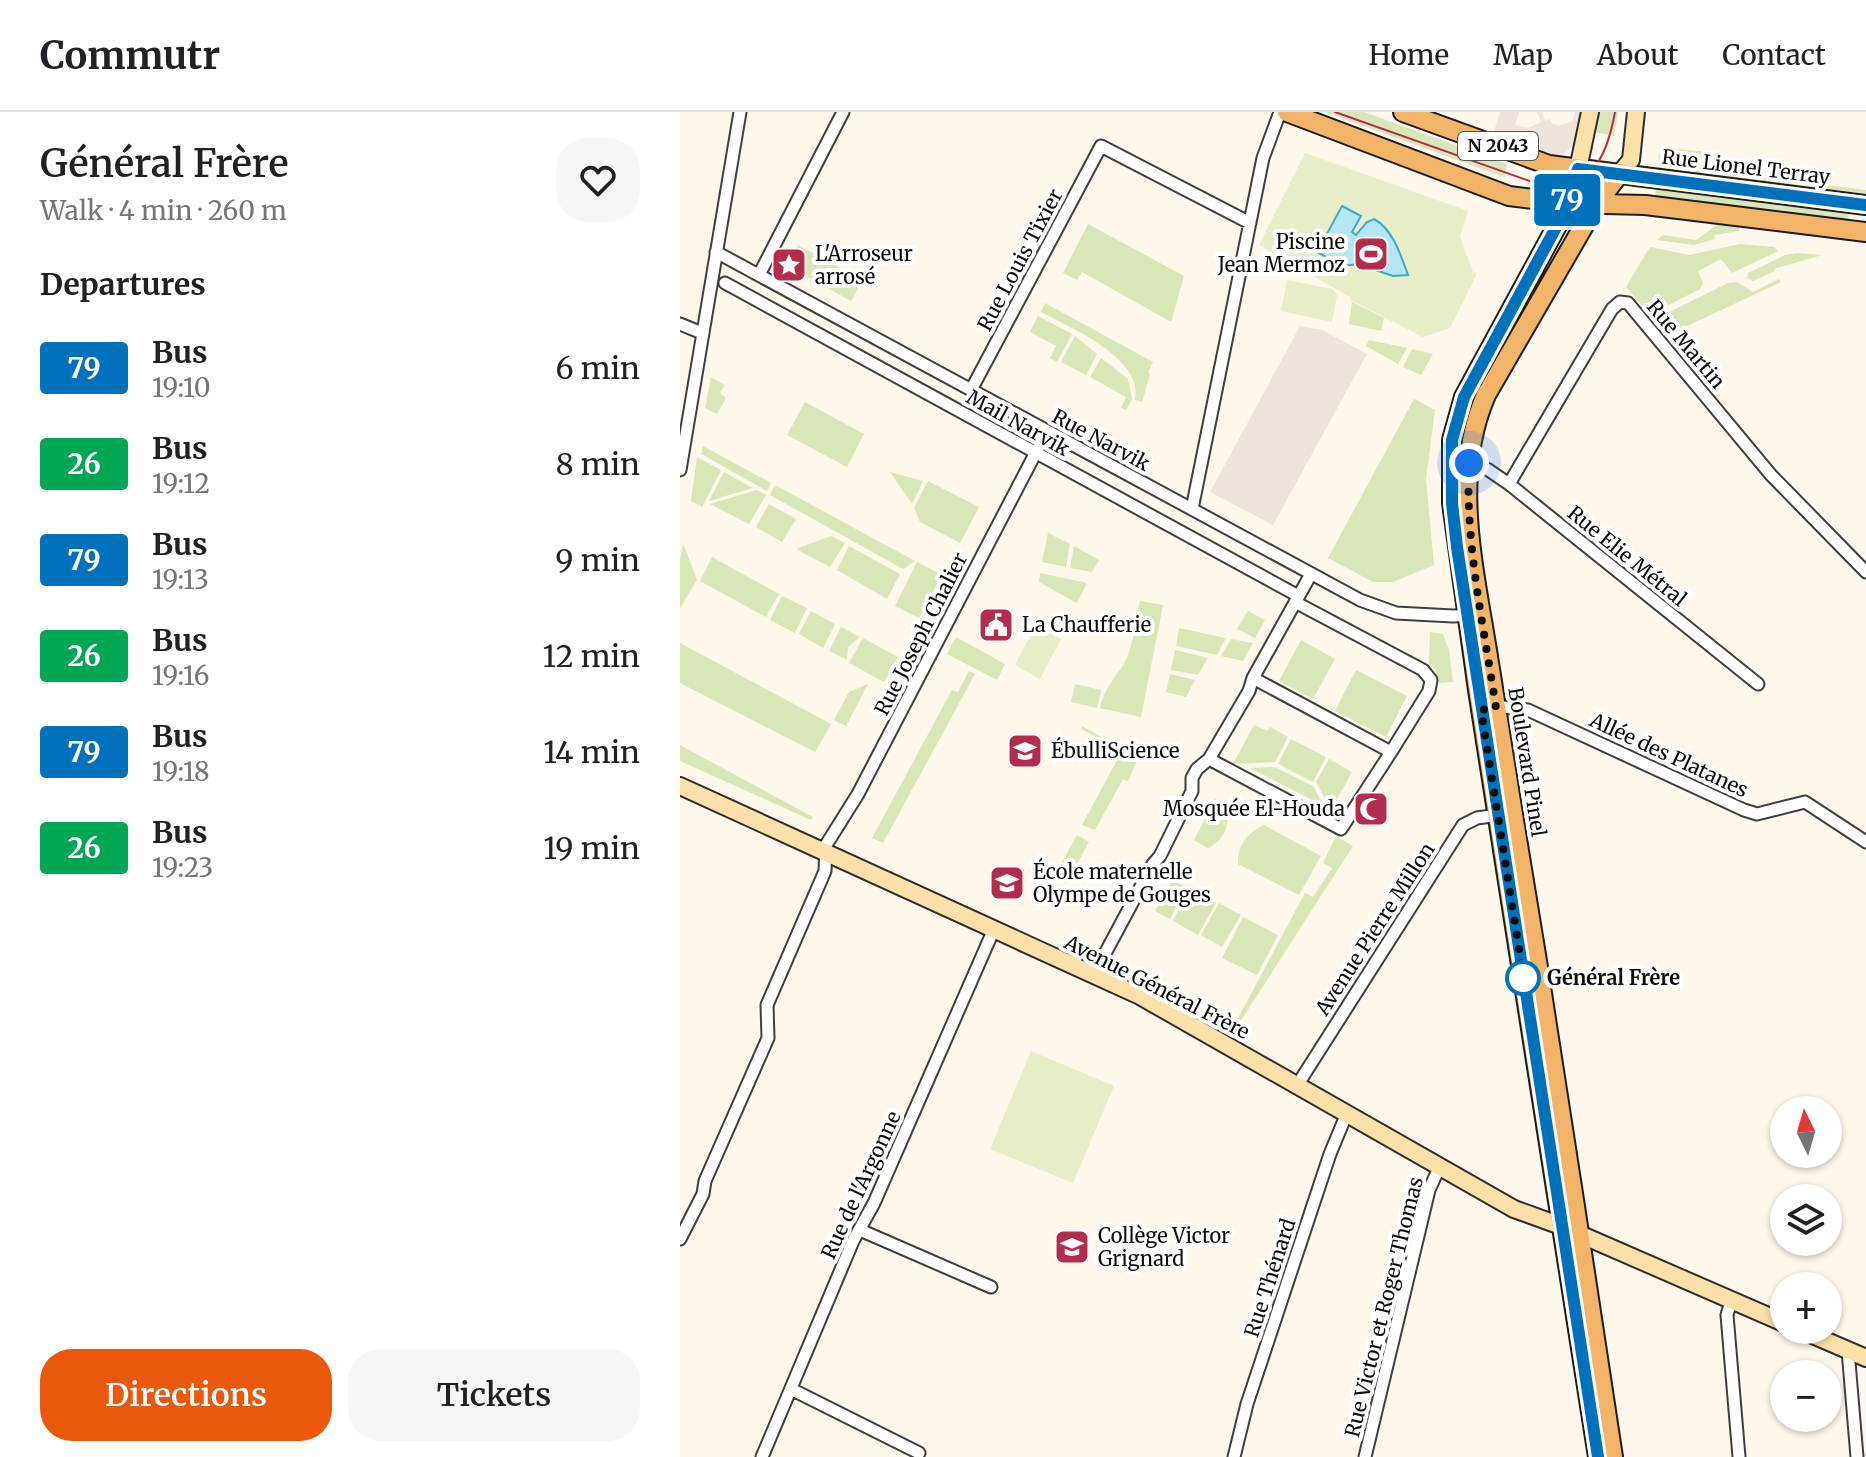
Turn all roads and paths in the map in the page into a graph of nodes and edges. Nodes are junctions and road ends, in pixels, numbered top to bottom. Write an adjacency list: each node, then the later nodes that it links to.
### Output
1 (740, 112): 15 (street)
2 (843, 112): 16 (street)
3 (1280, 112): 13 (street)
4 (1287, 112): 10 (main road, N 2043)
5 (1590, 112): 8 (street, Boulevard Pinel)
6 (1636, 112): 9 (street, Boulevard Pinel)
7 (1414, 114): 8 (main road, N 2043)
8 (1578, 169): 9 (main road, N 2043); 10 (main road, Boulevard Pinel)
9 (1620, 173): 11 (main road, Boulevard Pinel); 12 (main road, Rue Lionel Terray / N 2043)
10 (1566, 203): 11 (main road, N 2043); 30 (main road, Boulevard Pinel)
11 (1597, 203): 14 (main road, N 2043); 23 (main road, Boulevard Pinel)
12 (1866, 205)
13 (1250, 223): 20 (street, Rue Louis Tixier); 26 (street)
14 (1866, 232)
15 (716, 252): 16 (street, Rue Narvik); 19 (street)
16 (759, 275): 20 (street, Rue Narvik)
17 (725, 283): 22 (street, Mail Narvik)
18 (680, 324): 19 (street)
19 (702, 333): 24 (street)
20 (971, 390): 21 (street, Rue Narvik)
21 (1047, 431): 22 (street, Rue Joseph Chalier); 26 (street, Rue Narvik)
22 (1036, 453): 29 (street, Mail Narvik); 39 (street, Rue Joseph Chalier)
23 (1469, 463): 25 (street, Rue Elie Métral); 30 (main road, Boulevard Pinel)
24 (680, 470)
25 (1509, 484): 27 (street, Rue Martin); 32 (street, Rue Elie Métral)
26 (1192, 509): 28 (street, Rue Narvik)
27 (1866, 572)
28 (1311, 574): 29 (street); 30 (street, Rue Narvik)
29 (1294, 598): 31 (street); 34 (street, Mail Narvik)
30 (1474, 615): 33 (main road, Boulevard Pinel)
31 (1253, 678): 34 (street); 35 (street)
32 (1758, 684)
33 (1488, 709): 37 (main road, Boulevard Pinel); 38 (street, Allée des Platanes); 47 (main road, Boulevard Pinel)
34 (1391, 752): 35 (street)
35 (1209, 759): 41 (street)
36 (680, 786): 39 (street, Avenue Général Frère)
37 (1498, 815): 42 (street, Avenue Pierre Millon); 45 (main road, Boulevard Pinel)
38 (1866, 842)
39 (827, 853): 40 (street, Avenue Général Frère); 48 (street, Rue Joseph Chalier)
40 (994, 929): 41 (street, Avenue Général Frère); 46 (street, Rue de l'Argonne)
41 (1094, 974): 42 (street, Avenue Général Frère)
42 (1298, 1084): 43 (street, Avenue Général Frère)
43 (1347, 1113): 44 (street, Avenue Général Frère); 58 (street, Rue Thénard)
44 (1440, 1166): 45 (street, Avenue Général Frère); 59 (street, Rue Victor et Roger Thomas)
45 (1561, 1226): 47 (street, Avenue Général Frère); 60 (main road, Boulevard Pinel)
46 (860, 1230): 49 (street); 55 (street, Rue de l'Argonne)
47 (1580, 1236): 50 (street, Avenue Général Frère); 61 (main road, Boulevard Pinel)
48 (680, 1239)
49 (991, 1287)
50 (1731, 1301): 51 (street, Avenue Général Frère); 62 (street)
51 (1770, 1317)
52 (1834, 1344): 53 (street)
53 (1848, 1350): 54 (street); 63 (street)
54 (1866, 1358)
55 (791, 1389): 56 (street); 57 (street, Rue de l'Argonne)
56 (919, 1453)
57 (762, 1457)
58 (1234, 1457)
59 (1365, 1457)
60 (1598, 1457)
61 (1613, 1457)
62 (1739, 1457)
63 (1857, 1457)

